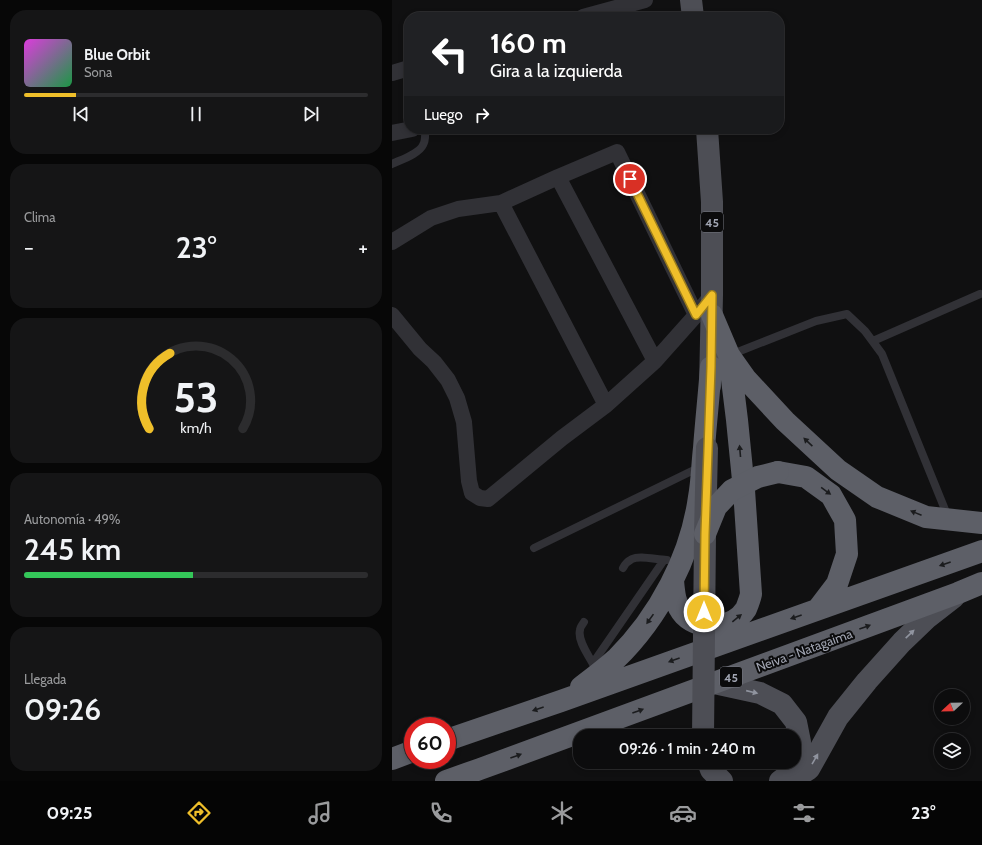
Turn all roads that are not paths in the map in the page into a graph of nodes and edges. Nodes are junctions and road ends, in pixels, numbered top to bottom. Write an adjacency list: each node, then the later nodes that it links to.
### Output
1 (645, 0): 3 (street)
2 (691, 0): 4 (main road)
3 (602, 12)
4 (692, 12)
5 (404, 131): 6 (street)
6 (392, 133)
7 (425, 134): 9 (lane)
8 (707, 134): 14 (main road, 45)
9 (392, 164)
10 (558, 177): 11 (street); 14 (street); 18 (street)
11 (501, 203): 12 (street); 19 (street)
12 (392, 242)
13 (980, 294): 16 (lane)
14 (707, 308): 17 (highway); 18 (street); 20 (main road, 45)
15 (392, 315): 19 (street)
16 (873, 341): 17 (lane); 21 (lane)
17 (729, 355): 21 (highway, one-way to 17); 28 (highway, one-way to 17)
18 (655, 361): 19 (street)
19 (606, 405)
20 (705, 457): 23 (main road, 45, bridge); 24 (lane); 26 (highway)
21 (950, 520): 22 (highway)
22 (982, 524)
23 (705, 534): 31 (highway, one-way to 31, bridge); 36 (main road, 45, bridge)
24 (534, 548)
25 (982, 551): 31 (highway, one-way to 31)
26 (673, 560): 27 (lane); 28 (highway); 33 (lane)
27 (623, 568)
28 (673, 580): 33 (highway, one-way to 33)
29 (982, 583): 30 (highway, Neiva - Natagaima / 45)
30 (958, 593): 34 (highway, Neiva - Natagaima / 45, one-way to 30); 41 (main road, 45, one-way to 30)
31 (818, 609): 35 (highway, one-way to 35)
32 (584, 622): 33 (lane)
33 (596, 669): 35 (highway)
34 (714, 683): 41 (main road, 45, one-way to 41); 42 (highway, Neiva - Natagaima / 45, one-way to 34)
35 (561, 701): 37 (highway, one-way to 37)
36 (703, 729)
37 (456, 737)
38 (404, 755): 39 (highway)
39 (392, 759)
40 (711, 769): 43 (main road)
41 (782, 780)
42 (446, 781)
43 (722, 781)

